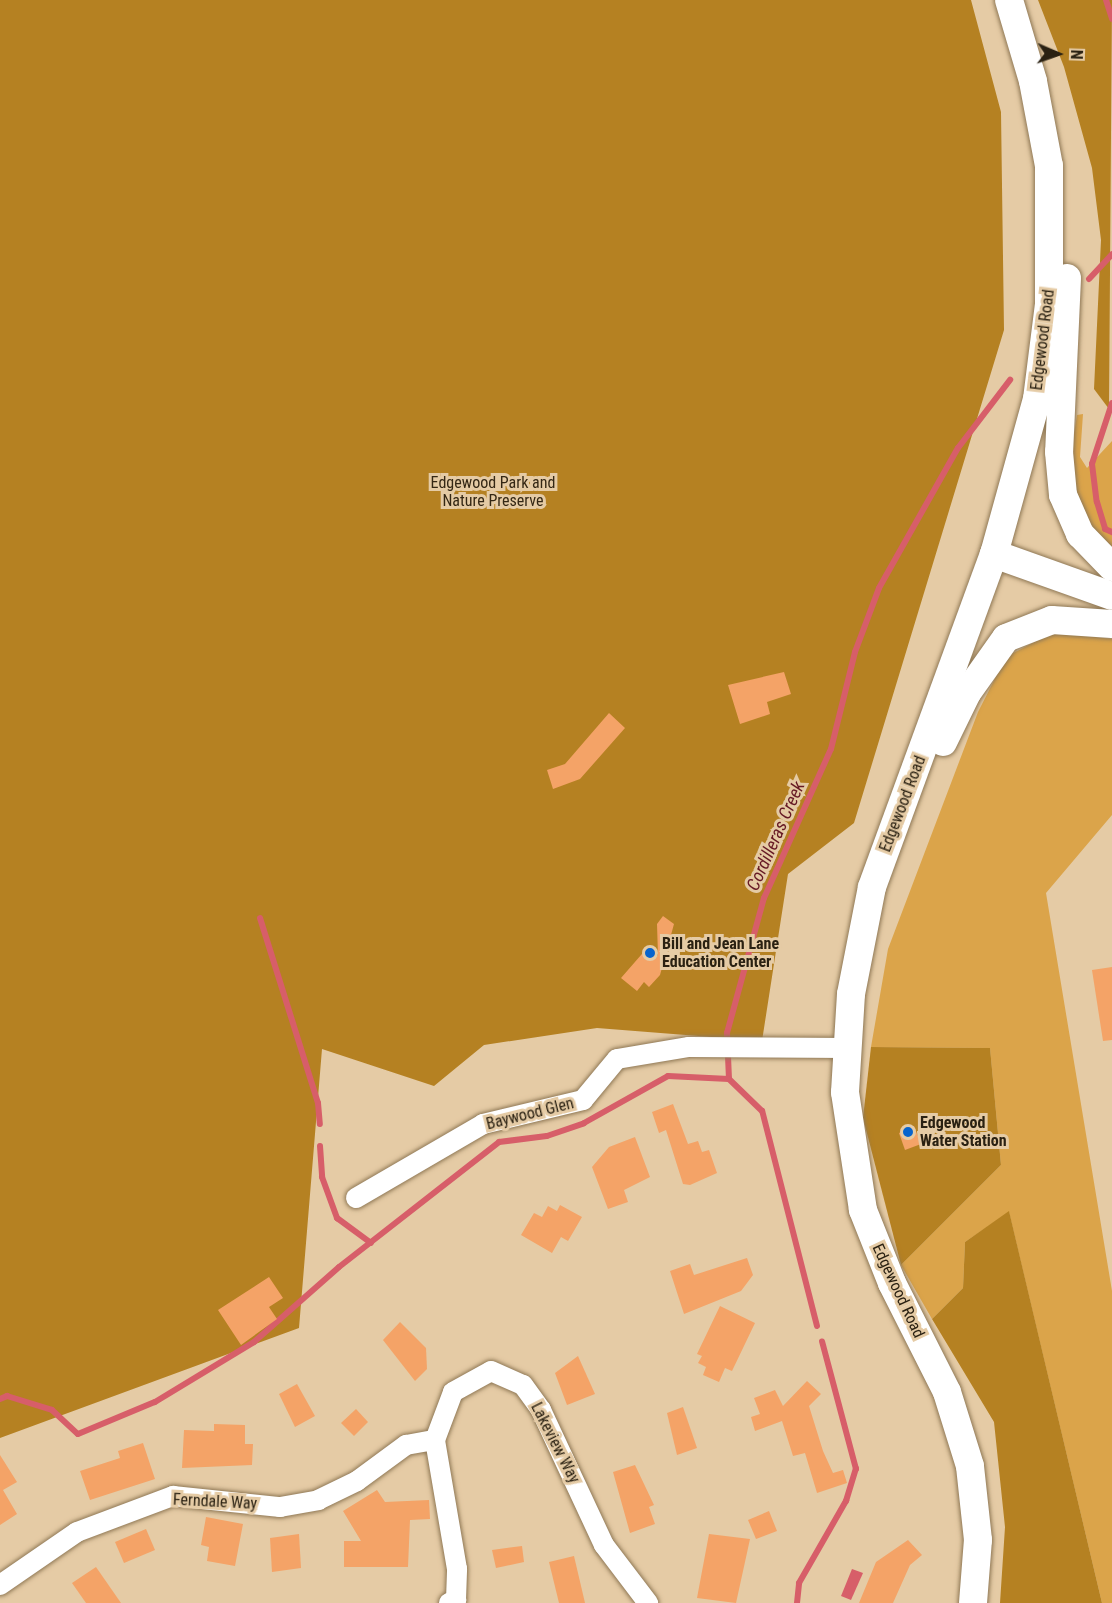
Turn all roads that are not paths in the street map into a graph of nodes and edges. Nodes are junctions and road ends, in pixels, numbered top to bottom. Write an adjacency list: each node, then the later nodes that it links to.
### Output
1 (1009, 0): 2 (main road, Edgewood Road)
2 (1049, 166): 3 (main road, Edgewood Road); 4 (main road)
3 (994, 554): 5 (main road); 7 (main road, Edgewood Road)
4 (1112, 567)
5 (1112, 596)
6 (1112, 624): 7 (main road)
7 (860, 938): 8 (main road, Edgewood Road)
8 (847, 1048): 9 (street, Baywood Glen); 14 (main road, Edgewood Road)
9 (356, 1198)
10 (435, 1440): 11 (street, Ferndale Way); 12 (street); 13 (street, Lakeview Way)
11 (0, 1585)
12 (449, 1603)
13 (648, 1603)
14 (973, 1603)

